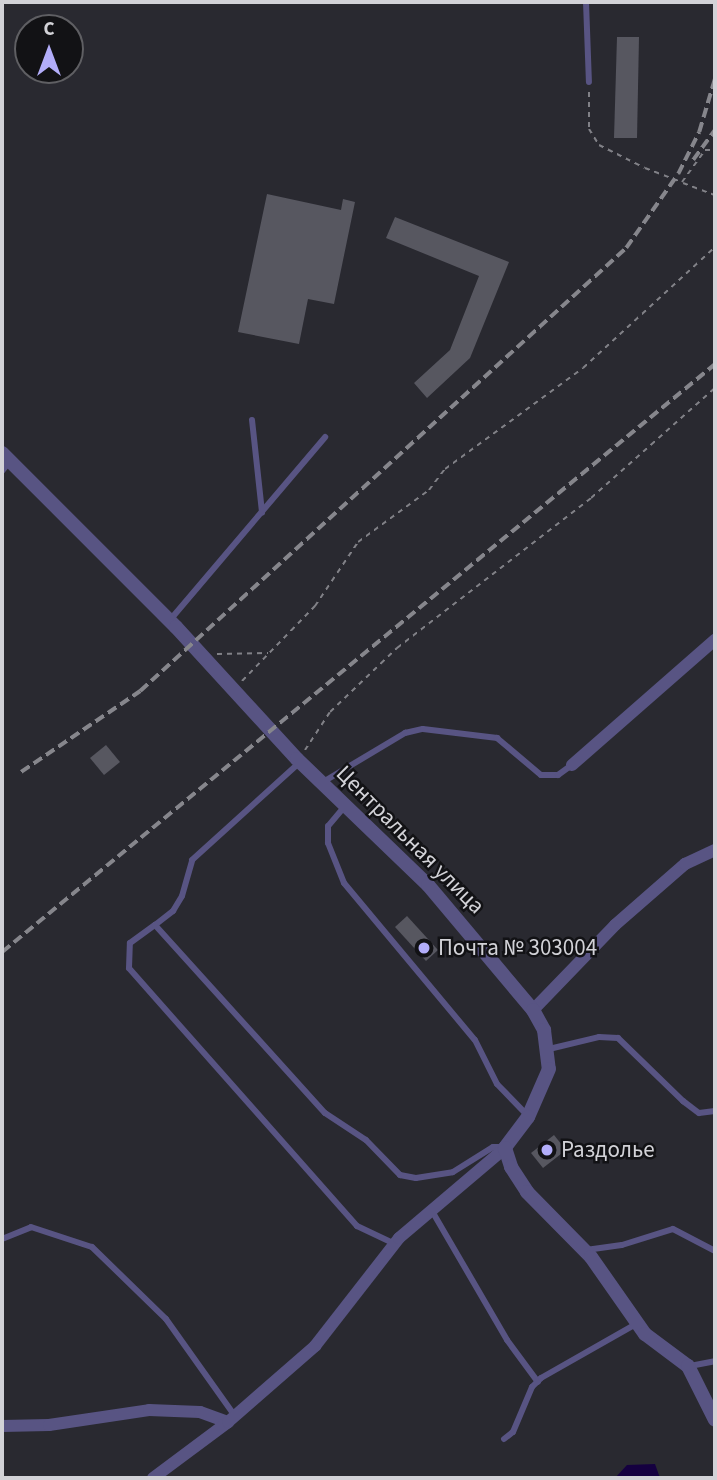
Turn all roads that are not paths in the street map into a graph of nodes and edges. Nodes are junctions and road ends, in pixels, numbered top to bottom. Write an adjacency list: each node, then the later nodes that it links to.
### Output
1 (586, 2): 2 (lane)
2 (589, 82)
3 (252, 420): 6 (lane)
4 (325, 437): 6 (lane)
5 (4, 462): 7 (street, Центральная улица)
6 (262, 512): 7 (lane)
7 (170, 621): 9 (street, Центральная улица)
8 (715, 640): 10 (street)
9 (299, 761): 11 (street, Центральная улица); 14 (lane)
10 (572, 765): 11 (lane)
11 (322, 783): 12 (street, Центральная улица)
12 (345, 806): 15 (street, Центральная улица); 18 (lane)
13 (715, 850): 15 (street)
14 (155, 925): 19 (lane); 22 (lane)
15 (533, 1010): 16 (street, Центральная улица)
16 (549, 1049): 17 (lane); 18 (street, Центральная улица)
17 (715, 1111)
18 (528, 1117): 19 (street, Центральная улица)
19 (505, 1148): 20 (street, Центральная улица); 23 (street)
20 (432, 1211): 22 (street, Центральная улица); 28 (lane)
21 (2, 1239): 29 (lane)
22 (395, 1244): 29 (street, Центральная улица)
23 (584, 1251): 24 (lane); 25 (street)
24 (715, 1251)
25 (638, 1323): 27 (street); 28 (lane)
26 (715, 1361): 27 (lane)
27 (688, 1366): 30 (street)
28 (538, 1382): 32 (lane)
29 (231, 1419): 31 (street); 33 (street, Центральная улица)
30 (715, 1420)
31 (2, 1426)
32 (504, 1439)
33 (153, 1478)

